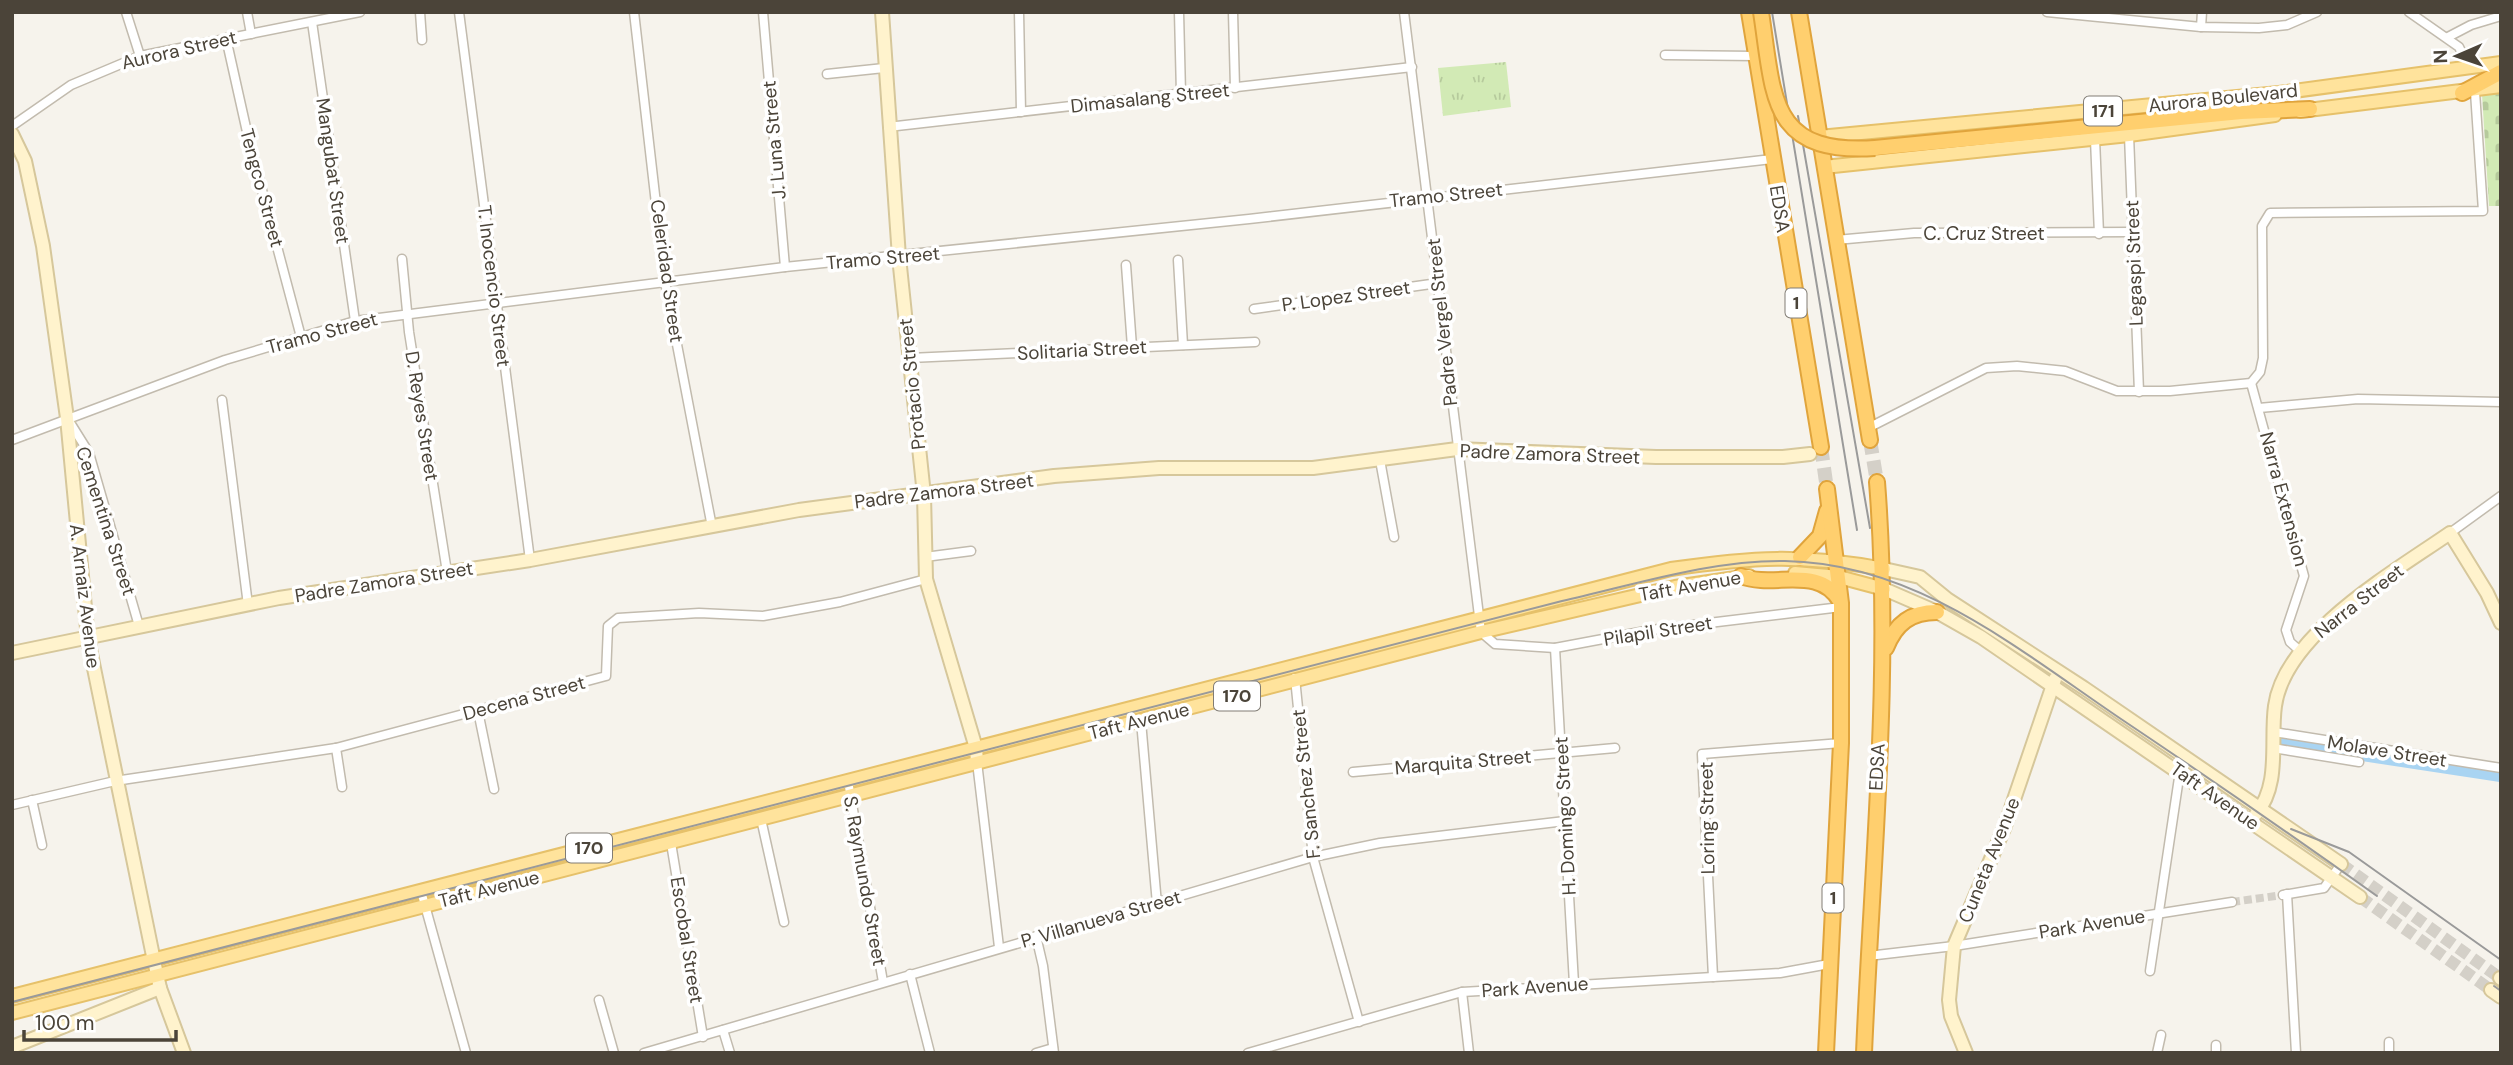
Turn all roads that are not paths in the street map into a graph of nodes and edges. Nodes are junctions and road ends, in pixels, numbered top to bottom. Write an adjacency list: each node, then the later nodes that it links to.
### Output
1 (125, 12): 29 (street)
2 (247, 12): 24 (street)
3 (360, 12): 22 (street, Aurora Street)
4 (420, 12): 27 (street)
5 (459, 12): 64 (street, T. Inocencio Street)
6 (634, 12): 62 (street, Celeridad Street)
7 (763, 12): 61 (street, J. Luna Street)
8 (881, 12): 33 (street, Protacio Street)
9 (1019, 12): 42 (street)
10 (1179, 12): 40 (street)
11 (1233, 12): 38 (street)
12 (1404, 12): 32 (street, Padre Vergel Street)
13 (1749, 12): 30 (highway, EDSA / 1)
14 (1761, 12): 41 (highway, bridge)
15 (1798, 12): 48 (highway)
16 (2047, 12): 20 (street)
17 (2202, 12): 23 (street)
18 (2317, 12): 23 (street)
19 (2409, 12): 25 (street)
20 (2118, 15): 23 (street)
21 (2501, 16): 25 (street)
22 (317, 18): 24 (street, Aurora Street); 67 (street, Mangubat Street)
23 (2201, 27)
24 (251, 34): 26 (street, Aurora Street)
25 (2448, 37): 34 (street)
26 (226, 38): 29 (street, Aurora Street); 68 (street, Tengco Street)
27 (422, 40)
28 (1665, 55): 30 (street)
29 (140, 56): 43 (street, Aurora Street)
30 (1755, 56): 50 (highway, EDSA / 1)
31 (2501, 63): 34 (main road, Aurora Boulevard / 171)
32 (1412, 67): 38 (street, Dimasalang Street); 53 (street, Padre Vergel Street)
33 (884, 68): 36 (street); 44 (street, Protacio Street)
34 (2469, 68): 45 (main road, Aurora Boulevard / 171)
35 (2501, 72): 39 (highway)
36 (827, 74)
37 (2501, 86): 39 (main road, Aurora Boulevard / 171)
38 (1235, 88): 40 (street, Dimasalang Street)
39 (2469, 92): 41 (main road, Aurora Boulevard / 171); 73 (street)
40 (1181, 94): 42 (street, Dimasalang Street)
41 (2310, 109): 47 (main road, Aurora Boulevard / 171)
42 (1021, 112): 44 (street, Dimasalang Street)
43 (12, 126)
44 (888, 127): 57 (street, Protacio Street)
45 (1876, 132): 48 (main road, Aurora Boulevard / 171); 51 (main road)
46 (12, 134): 78 (street, A. Arnaiz Avenue)
47 (2129, 135): 49 (main road, Aurora Boulevard / 171); 54 (street, Legaspi Street)
48 (1819, 137): 52 (highway)
49 (2095, 139): 51 (main road, Aurora Boulevard / 171); 55 (street)
50 (1772, 159): 53 (street, Tramo Street); 82 (highway, EDSA / 1)
51 (1879, 161): 52 (main road, Aurora Boulevard / 171)
52 (1824, 167): 56 (highway)
53 (1428, 197): 57 (street, Tramo Street); 63 (street, Padre Vergel Street)
54 (2133, 232): 55 (street, C. Cruz Street); 74 (street, Legaspi Street)
55 (2099, 234): 56 (street, C. Cruz Street)
56 (1836, 240): 79 (highway)
57 (899, 257): 61 (street, Tramo Street); 72 (street, Protacio Street)
58 (402, 260): 66 (street, D. Reyes Street)
59 (1178, 260): 70 (street)
60 (1126, 265): 71 (street)
61 (785, 267): 62 (street, Tramo Street)
62 (665, 282): 64 (street, Tramo Street); 87 (street, Celeridad Street)
63 (1438, 283): 65 (street, P. Lopez Street); 81 (street, Padre Vergel Street)
64 (495, 301): 66 (street, Tramo Street); 93 (street, T. Inocencio Street)
65 (1254, 309)
66 (407, 313): 67 (street, Tramo Street); 96 (street, D. Reyes Street)
67 (355, 321): 68 (street, Tramo Street)
68 (302, 337): 78 (street, Tramo Street)
69 (1255, 342): 70 (street, Solitaria Street)
70 (1182, 345): 71 (street, Solitaria Street)
71 (1132, 347): 72 (street, Solitaria Street)
72 (910, 358): 85 (street, Protacio Street)
73 (2251, 383): 74 (street); 77 (street, Narra Extension)
74 (2139, 392): 79 (street)
75 (222, 400): 101 (street)
76 (2501, 402): 77 (street)
77 (2259, 408): 110 (street, Narra Extension)
78 (67, 418): 80 (street, Tramo Street); 106 (street, Cementina Street); 108 (street, A. Arnaiz Avenue)
79 (1869, 434)
80 (12, 440)
81 (1457, 449): 82 (street, Padre Zamora Street); 83 (street, Padre Zamora Street); 104 (street, Padre Vergel Street)
82 (1815, 451)
83 (1380, 460): 85 (street, Padre Zamora Street); 89 (street)
84 (1877, 482): 95 (highway, EDSA / 1)
85 (924, 495): 87 (street, Padre Zamora Street); 91 (street, Protacio Street)
86 (2501, 496): 88 (street, Narra Street)
87 (712, 527): 93 (street, Padre Zamora Street)
88 (2450, 533): 105 (street); 110 (street, Narra Street)
89 (1394, 537)
90 (971, 551): 91 (street)
91 (925, 557): 99 (street, Protacio Street)
92 (1800, 557): 94 (main road, Taft Avenue / 170); 94 (highway, EDSA / 1); 104 (main road, Taft Avenue / 170)
93 (530, 560): 96 (street, Padre Zamora Street)
94 (1838, 561): 95 (main road, Taft Avenue / 170); 98 (highway, EDSA / 1)
95 (1884, 569): 100 (highway, EDSA / 1); 114 (street, Taft Avenue)
96 (447, 572): 101 (street, Padre Zamora Street)
97 (1741, 576): 98 (main road, Taft Avenue / 170); 102 (highway); 107 (main road, Taft Avenue / 170)
98 (1839, 577): 100 (main road, Taft Avenue / 170); 102 (highway, EDSA / 1)
99 (926, 579): 117 (street, Decena Street); 125 (street, Protacio Street)
100 (1884, 589): 103 (street, Taft Avenue); 111 (highway, EDSA / 1)
101 (248, 605): 106 (street, Padre Zamora Street)
102 (1841, 605): 109 (street, Pilapil Street); 120 (highway, EDSA / 1)
103 (1937, 612): 111 (highway); 116 (street, Taft Avenue)
104 (1478, 619): 107 (street, Padre Vergel Street); 113 (main road, Taft Avenue / 170)
105 (2501, 623)
106 (139, 626): 108 (street, Padre Zamora Street)
107 (1481, 632): 109 (street, Pilapil Street); 115 (main road, Taft Avenue / 170)
108 (88, 639): 112 (street, Padre Zamora Street); 131 (street, A. Arnaiz Avenue)
109 (1555, 648): 124 (street, H. Domingo Street)
110 (2299, 650): 119 (street, Narra Street)
111 (1885, 652): 164 (highway, EDSA / 1)
112 (12, 653)
113 (1293, 666): 115 (street, F. Sanchez Street); 125 (main road, Taft Avenue / 170)
114 (2059, 671): 116 (street, Cuneta Avenue); 130 (street, Taft Avenue)
115 (1296, 680): 118 (main road, Taft Avenue / 170); 150 (street, F. Sanchez Street)
116 (2052, 685): 128 (street, Taft Avenue); 162 (street, Cuneta Avenue)
117 (478, 710): 121 (street, Decena Street); 134 (street)
118 (1141, 721): 125 (main road, Taft Avenue / 170); 157 (street)
119 (2274, 732): 123 (street, Narra Street); 127 (street, Molave Street)
120 (1841, 743): 166 (highway, EDSA / 1); 169 (street, Loring Street)
121 (337, 747): 131 (street, Decena Street); 133 (street)
122 (1615, 748): 124 (street, Marquita Street)
123 (2273, 748): 126 (street); 141 (street, Narra Street)
124 (1562, 753): 129 (street, Marquita Street); 143 (street, H. Domingo Street)
125 (977, 755): 132 (main road, Taft Avenue / 170); 137 (main road, Taft Avenue / 170); 163 (street)
126 (2359, 762)
127 (2501, 768)
128 (2180, 771): 135 (street, Taft Avenue); 159 (street)
129 (1353, 772)
130 (2219, 780): 135 (street); 141 (street, Taft Avenue)
131 (115, 781): 138 (street, Decena Street); 165 (street, A. Arnaiz Avenue)
132 (848, 781): 136 (main road, Taft Avenue / 170); 137 (street, S. Raymundo Street)
133 (342, 787)
134 (494, 789)
135 (2211, 793): 144 (street, Taft Avenue)
136 (792, 795): 140 (main road); 145 (main road, Taft Avenue / 170)
137 (850, 795): 140 (main road, Taft Avenue / 170); 171 (street, S. Raymundo Street)
138 (32, 800): 139 (street, Decena Street); 148 (street)
139 (12, 805)
140 (796, 810): 142 (main road, Taft Avenue / 170)
141 (2260, 810): 144 (street, Narra Street); 151 (street, Taft Avenue)
142 (761, 819): 146 (main road, Taft Avenue / 170); 160 (street)
143 (1565, 821): 150 (street, P. Villanueva Street); 172 (street, H. Domingo Street)
144 (2251, 821): 153 (street, Taft Avenue)
145 (688, 822): 146 (main road); 149 (main road, Taft Avenue / 170)
146 (692, 837): 147 (main road, Taft Avenue / 170)
147 (671, 843): 152 (main road, Taft Avenue / 170); 180 (street, Escobal Street)
148 (42, 845)
149 (573, 852): 152 (main road); 154 (main road, Taft Avenue / 170)
150 (1312, 857): 157 (street, P. Villanueva Street); 177 (street, F. Sanchez Street)
151 (2341, 864): 153 (street)
152 (577, 867): 158 (main road, Taft Avenue / 170)
153 (2332, 878): 155 (street, Taft Avenue); 197 (street)
154 (421, 891): 158 (street); 165 (main road, Taft Avenue / 170)
155 (2360, 897)
156 (2232, 902): 159 (street, Park Avenue)
157 (1157, 904): 161 (street, P. Villanueva Street)
158 (424, 906): 170 (main road, Taft Avenue / 170); 185 (street)
159 (2157, 913): 162 (street, Park Avenue); 167 (street)
160 (784, 922)
161 (1036, 936): 163 (street, P. Villanueva Street); 183 (street)
162 (1954, 946): 164 (street, Park Avenue); 195 (street, Cuneta Avenue)
163 (999, 947): 168 (street, P. Villanueva Street)
164 (1868, 956): 194 (highway, EDSA / 1)
165 (154, 960): 170 (street, A. Arnaiz Avenue); 174 (main road, Taft Avenue / 170)
166 (1829, 964): 169 (street, Park Avenue); 193 (highway, EDSA / 1)
167 (2150, 971)
168 (910, 974): 171 (street, P. Villanueva Street); 189 (street)
169 (1713, 977): 172 (street, Park Avenue)
170 (159, 982): 176 (main road, Taft Avenue / 170); 182 (street); 184 (street, A. Arnaiz Avenue)
171 (883, 982): 178 (street, P. Villanueva Street)
172 (1574, 984): 173 (street, Park Avenue)
173 (1462, 992): 177 (street, Park Avenue); 192 (street)
174 (12, 996)
175 (599, 1000): 186 (street)
176 (12, 1013)
177 (1359, 1022): 191 (street, Park Avenue)
178 (723, 1030): 180 (street, P. Villanueva Street); 188 (street)
179 (2161, 1035): 196 (street)
180 (703, 1037): 187 (street, P. Villanueva Street)
181 (2389, 1042): 198 (street)
182 (12, 1046)
183 (1053, 1050): 190 (street)
184 (184, 1053)
185 (466, 1053)
186 (614, 1053)
187 (644, 1053)
188 (730, 1053)
189 (930, 1053)
190 (1036, 1053)
191 (1248, 1053)
192 (1469, 1053)
193 (1826, 1053)
194 (1864, 1053)
195 (1966, 1053)
196 (2157, 1053)
197 (2296, 1053)
198 (2389, 1053)

